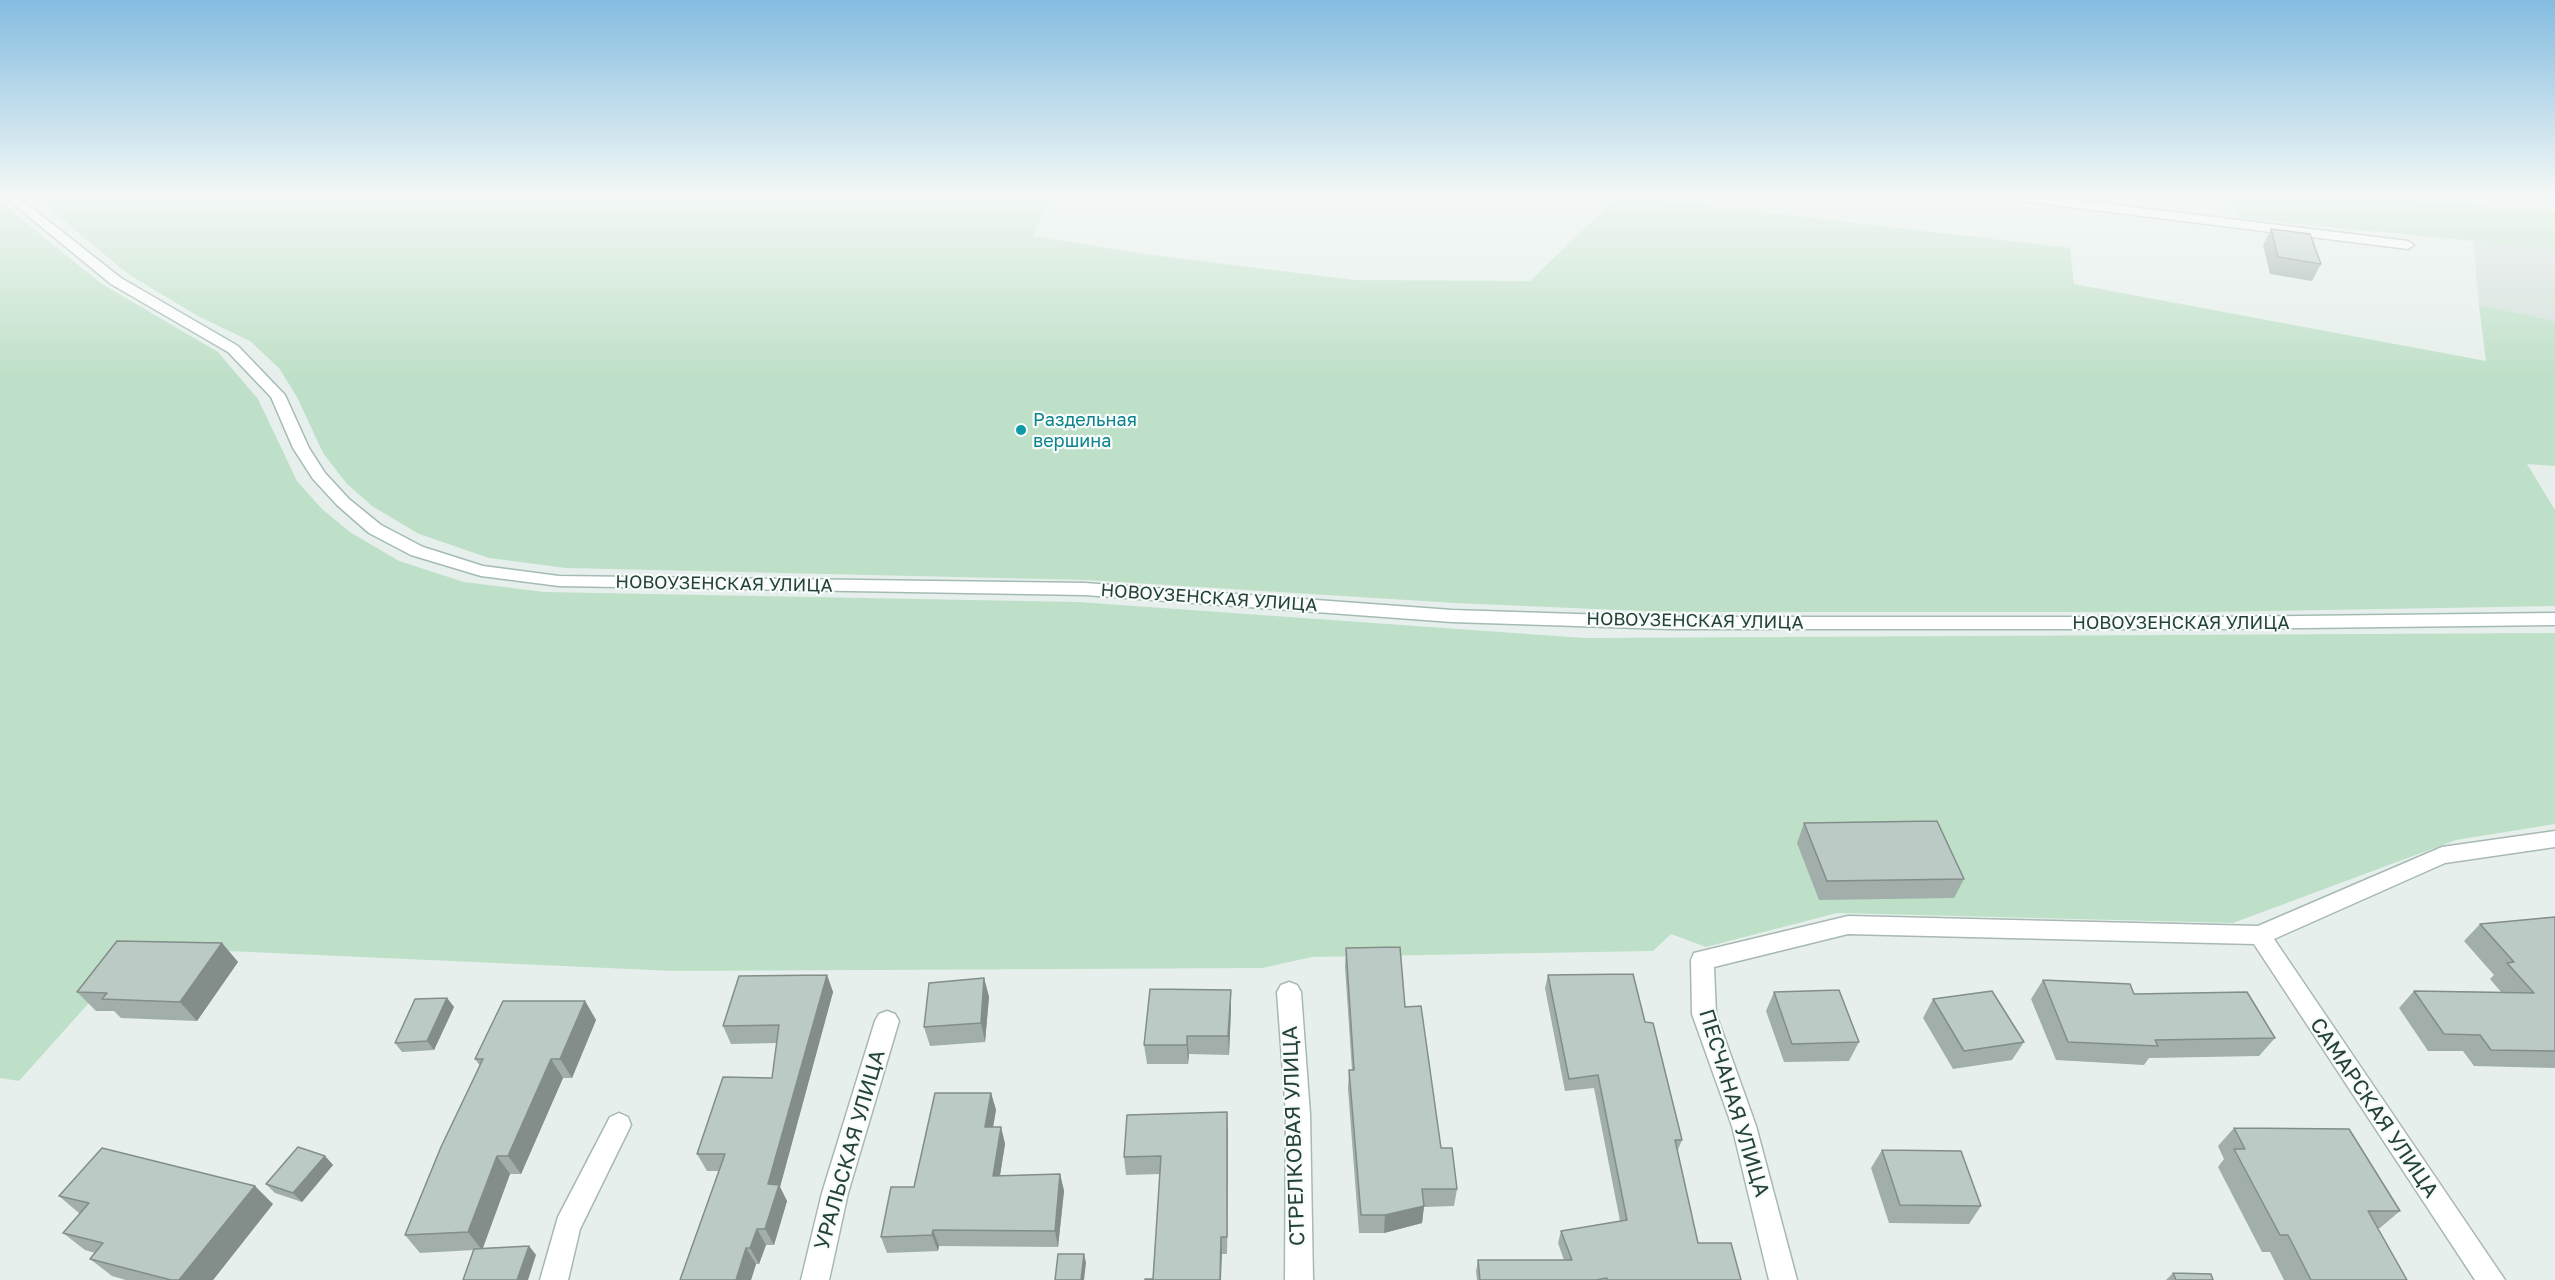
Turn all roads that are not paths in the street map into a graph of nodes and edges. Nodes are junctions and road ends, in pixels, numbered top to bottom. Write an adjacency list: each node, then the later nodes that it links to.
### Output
1 (86, 257): 2 (main road, НОВОУЗЕНСКАЯ УЛИЦА)
2 (2555, 619)
3 (2555, 839): 4 (main road)
4 (2260, 934): 11 (main road, ПЕСЧАНАЯ УЛИЦА); 12 (main road, САМАРСКАЯ УЛИЦА)
5 (1289, 992): 10 (main road, СТРЕЛКОВАЯ УЛИЦА)
6 (887, 1021): 9 (main road, УРАЛЬСКАЯ УЛИЦА)
7 (619, 1125): 8 (main road)
8 (554, 1280)
9 (815, 1280)
10 (1299, 1280)
11 (1783, 1280)
12 (2491, 1280)

